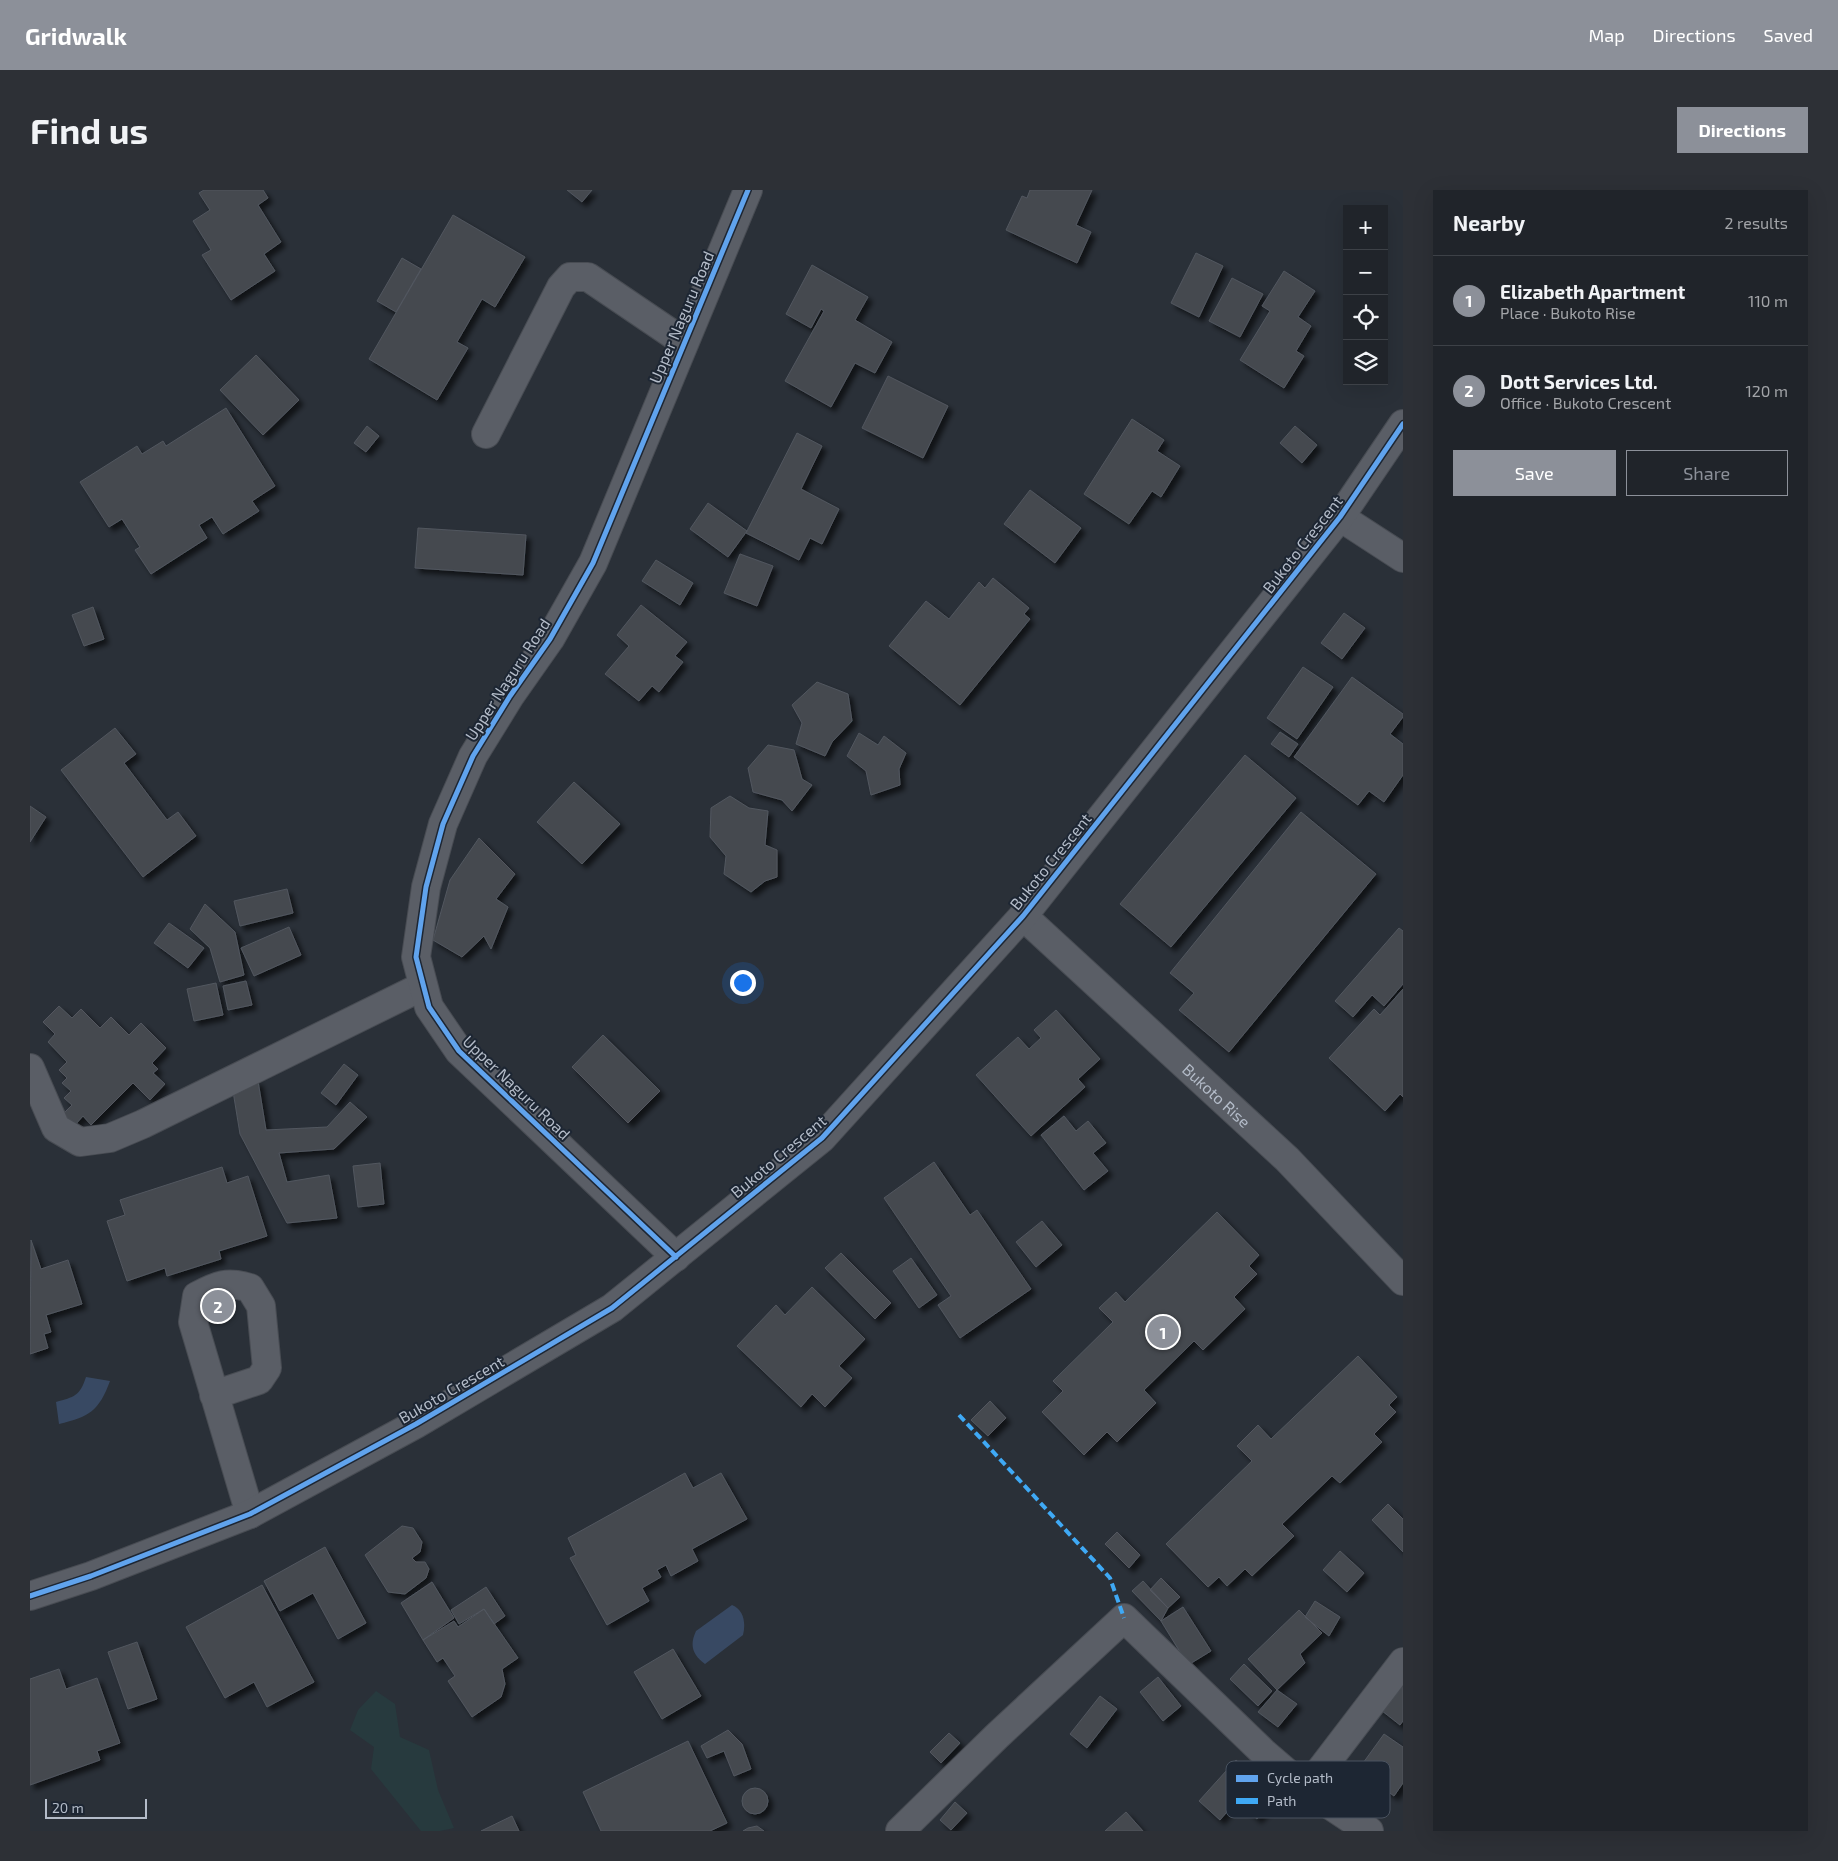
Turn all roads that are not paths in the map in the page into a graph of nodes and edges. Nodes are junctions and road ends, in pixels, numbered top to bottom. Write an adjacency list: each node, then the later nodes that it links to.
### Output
1 (748, 190): 2 (street, Upper Naguru Road)
2 (684, 342): 4 (street); 8 (street, Upper Naguru Road)
3 (1403, 424): 5 (street, Bukoto Crescent)
4 (486, 434)
5 (1340, 518): 6 (street); 7 (street, Bukoto Crescent)
6 (1403, 558)
7 (1023, 916): 10 (street, Bukoto Crescent); 11 (street, Bukoto Rise)
8 (423, 986): 9 (street); 10 (street, Upper Naguru Road)
9 (30, 1068)
10 (676, 1257): 13 (street, Bukoto Crescent)
11 (1403, 1281)
12 (214, 1395): 13 (street)
13 (250, 1514): 14 (street, Bukoto Crescent)
14 (30, 1596)
15 (1403, 1662): 17 (street)
16 (1273, 1761): 19 (street)
17 (1327, 1761)
18 (1350, 1818): 20 (street)
19 (900, 1831)
20 (1369, 1831)

